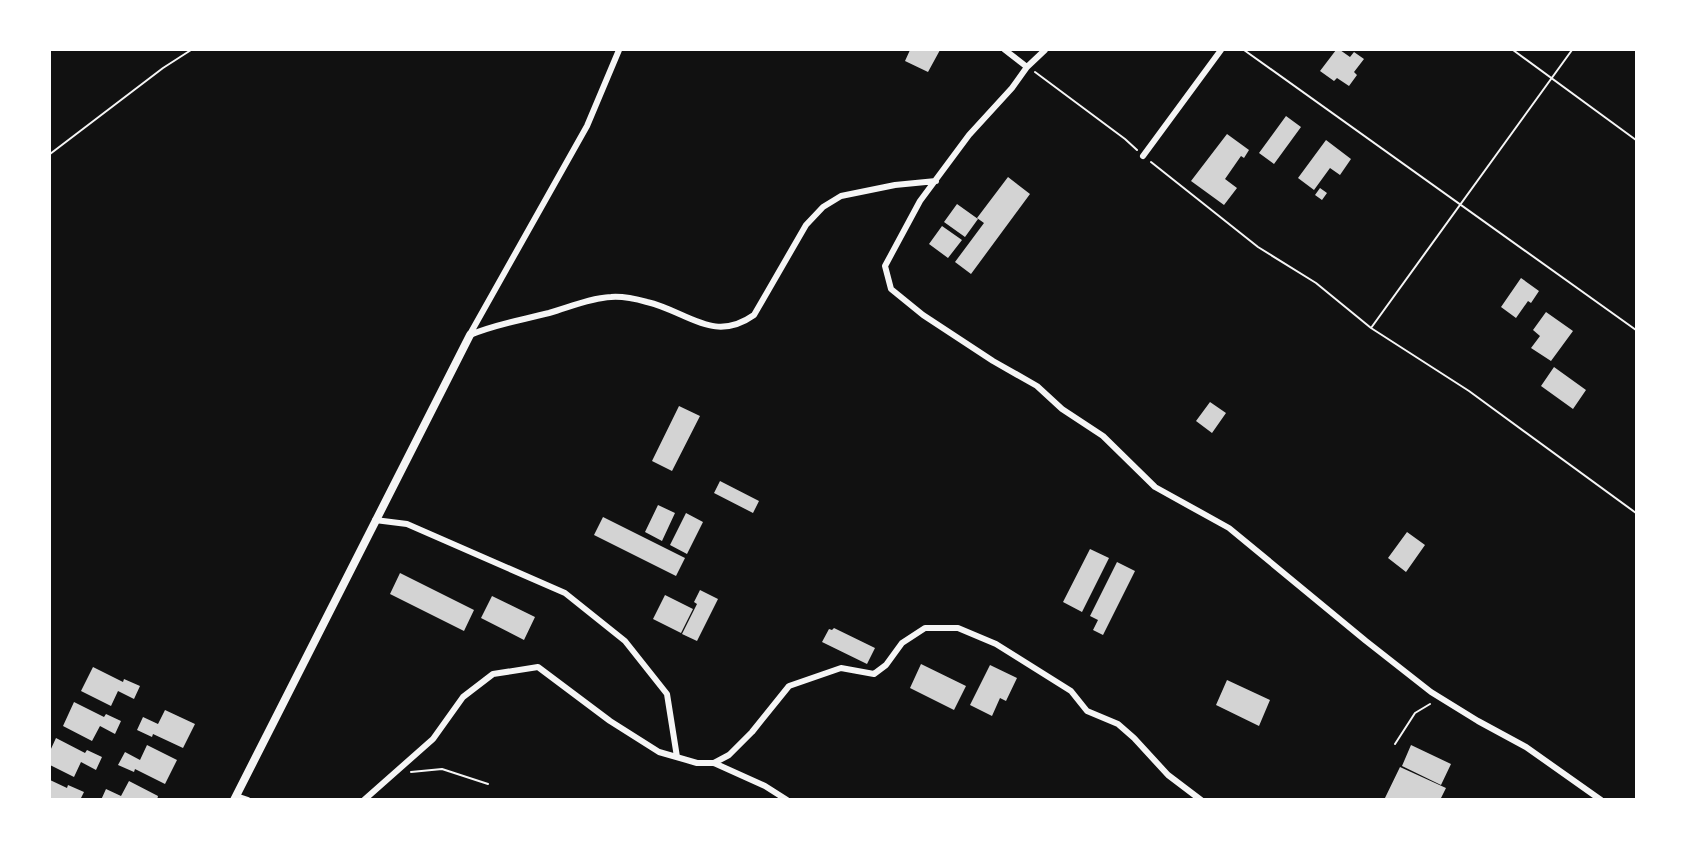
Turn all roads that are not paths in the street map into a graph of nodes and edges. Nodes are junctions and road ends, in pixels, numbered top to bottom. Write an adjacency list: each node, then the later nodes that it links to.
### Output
1 (619, 50): 8 (street)
2 (1005, 50): 5 (street)
3 (1045, 50): 5 (street)
4 (1221, 50): 6 (street)
5 (1028, 66): 7 (street)
6 (1143, 156)
7 (936, 181): 8 (street); 17 (street)
8 (470, 335): 9 (street)
9 (375, 520): 10 (street); 12 (street)
10 (677, 757): 11 (street); 14 (street)
11 (714, 763): 15 (street); 16 (street)
12 (235, 798): 13 (street)
13 (248, 800)
14 (364, 800)
15 (788, 800)
16 (1201, 800)
17 (1600, 800)

